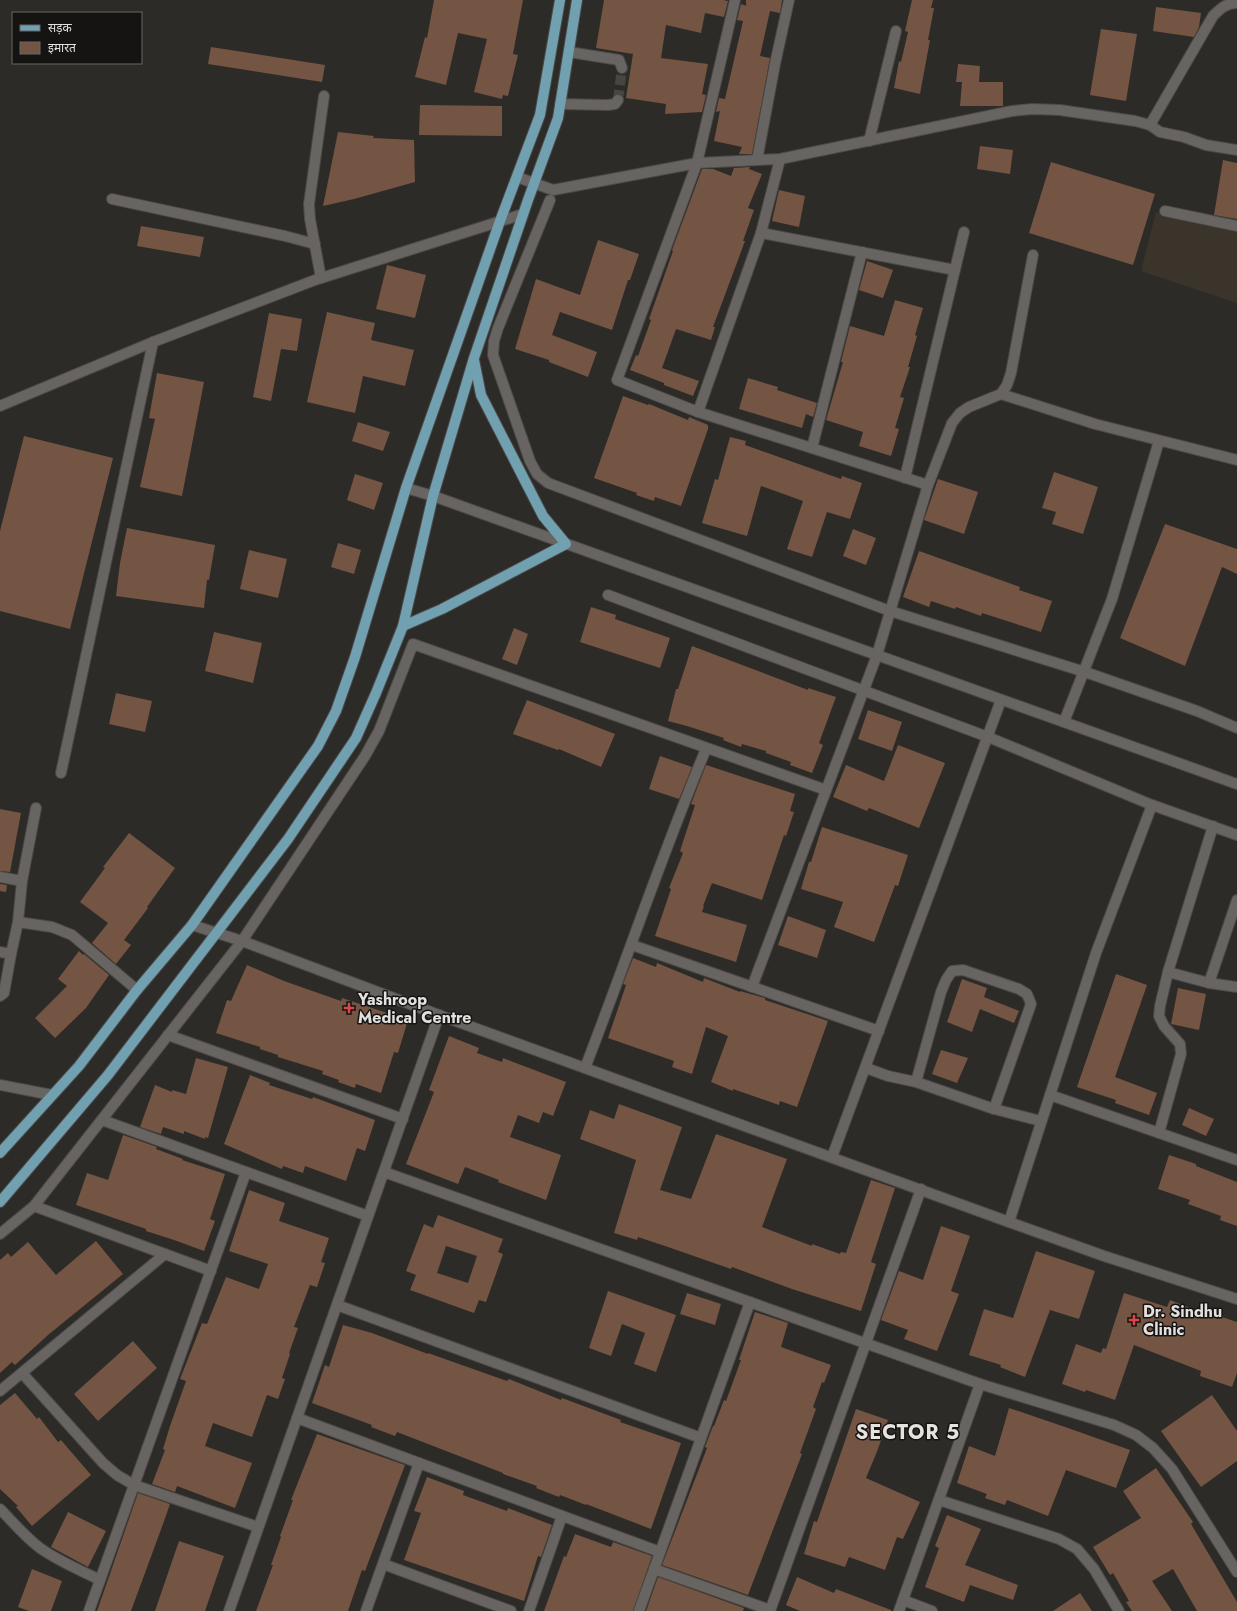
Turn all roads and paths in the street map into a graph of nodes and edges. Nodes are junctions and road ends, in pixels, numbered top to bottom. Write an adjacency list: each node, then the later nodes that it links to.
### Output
1 (560, 0): 18 (main road)
2 (577, 0): 7 (main road)
3 (735, 0): 17 (street)
4 (789, 0): 16 (street)
5 (1237, 3): 12 (street)
6 (896, 31): 13 (street)
7 (569, 52): 8 (street); 11 (main road)
8 (622, 68)
9 (324, 96): 28 (street)
10 (618, 100): 11 (street)
11 (560, 104): 19 (main road)
12 (1150, 125): 13 (street); 14 (street)
13 (870, 141): 15 (street)
14 (1237, 150)
15 (780, 159): 16 (street); 27 (street)
16 (757, 160): 17 (street)
17 (697, 163): 19 (street); 37 (street)
18 (517, 177): 19 (street); 24 (main road)
19 (534, 183): 23 (main road)
20 (112, 199): 28 (street)
21 (550, 200): 47 (street)
22 (1165, 211): 25 (street)
23 (523, 214): 24 (street); 34 (main road)
24 (500, 221): 32 (street); 43 (main road)
25 (1237, 226)
26 (964, 232): 31 (street)
27 (760, 233): 29 (street); 37 (street)
28 (315, 244): 32 (street)
29 (862, 252): 31 (street); 39 (street)
30 (1033, 255): 35 (street)
31 (955, 270): 41 (street)
32 (321, 278): 33 (street)
33 (153, 342): 36 (street); 57 (street)
34 (474, 358): 44 (main road); 45 (main road)
35 (1001, 394): 38 (street); 42 (street)
36 (0, 406)
37 (698, 412): 39 (street)
38 (1159, 441): 40 (street); 50 (street)
39 (812, 448): 41 (street)
40 (1237, 460)
41 (905, 478): 42 (street)
42 (928, 485): 47 (street)
43 (406, 488): 44 (street); 68 (main road)
44 (433, 496): 45 (street); 48 (main road)
45 (566, 544): 48 (main road); 49 (street)
46 (608, 595): 51 (street)
47 (890, 611): 49 (street); 50 (street)
48 (403, 626): 69 (main road)
49 (877, 655): 51 (street); 52 (street)
50 (1084, 672): 53 (street); 54 (street)
51 (863, 689): 55 (street); 59 (street)
52 (1001, 700): 53 (street); 55 (street)
53 (1064, 722): 58 (street)
54 (1237, 728)
55 (988, 737): 60 (street); 81 (street)
56 (706, 749): 59 (street); 70 (street); 71 (street)
57 (61, 773)
58 (1237, 784)
59 (826, 790): 76 (street)
60 (1152, 805): 62 (street); 88 (street)
61 (36, 808): 65 (street)
62 (1213, 826): 63 (street); 74 (street)
63 (1237, 835)
64 (0, 877): 65 (street)
65 (22, 881): 67 (street)
66 (1237, 900): 75 (street)
67 (18, 922): 73 (street); 78 (street)
68 (192, 925): 69 (street); 78 (main road)
69 (217, 932): 70 (street); 100 (main road)
70 (242, 941): 80 (street); 82 (street)
71 (632, 946): 76 (street); 83 (street)
72 (0, 952): 73 (street)
73 (11, 954): 79 (street)
74 (1168, 972): 75 (street); 93 (street)
75 (1209, 983): 77 (street)
76 (752, 987): 81 (street)
77 (1237, 987)
78 (137, 990): 87 (main road)
79 (0, 996)
80 (439, 1015): 83 (street); 90 (street)
81 (879, 1031): 84 (street)
82 (168, 1035): 90 (street); 91 (street)
83 (585, 1068): 95 (street)
84 (866, 1068): 85 (street); 95 (street)
85 (916, 1082): 89 (street); 89 (street)
86 (0, 1085): 87 (street)
87 (52, 1094): 94 (main road)
88 (1050, 1095): 92 (street); 93 (street)
89 (994, 1109): 92 (street)
90 (403, 1118): 98 (street)
91 (102, 1120): 97 (street); 101 (street)
92 (1041, 1121): 103 (street)
93 (1159, 1133): 96 (street)
94 (0, 1153)
95 (832, 1157): 99 (street)
96 (1237, 1160)
97 (246, 1172): 102 (street); 106 (street)
98 (384, 1172): 102 (street); 108 (street)
99 (920, 1189): 103 (street); 110 (street)
100 (0, 1202)
101 (34, 1206): 104 (street); 105 (street)
102 (368, 1216): 109 (street)
103 (1009, 1222): 107 (street)
104 (0, 1234)
105 (165, 1254): 106 (street); 111 (street)
106 (211, 1272): 117 (street)
107 (1237, 1299)
108 (750, 1302): 110 (street); 115 (street)
109 (337, 1305): 114 (street); 115 (street)
110 (866, 1343): 112 (street); 134 (street)
111 (22, 1373): 113 (street); 117 (street)
112 (980, 1384): 118 (street); 125 (street)
113 (0, 1391)
114 (297, 1418): 116 (street); 121 (street)
115 (701, 1438): 122 (street)
116 (418, 1464): 120 (street); 123 (street)
117 (134, 1486): 121 (street); 126 (street)
118 (939, 1500): 127 (street); 137 (street)
119 (0, 1509): 126 (street)
120 (562, 1516): 122 (street); 132 (street)
121 (258, 1527): 129 (street)
122 (660, 1552): 124 (street)
123 (383, 1564): 130 (street); 131 (street)
124 (654, 1569): 133 (street); 134 (street)
125 (1237, 1572)
126 (100, 1580): 128 (street)
127 (903, 1600): 135 (street); 136 (street)
128 (89, 1611)
129 (229, 1611)
130 (366, 1611)
131 (511, 1611)
132 (528, 1611)
133 (639, 1611)
134 (770, 1611)
135 (899, 1611)
136 (932, 1611)
137 (1119, 1611)

